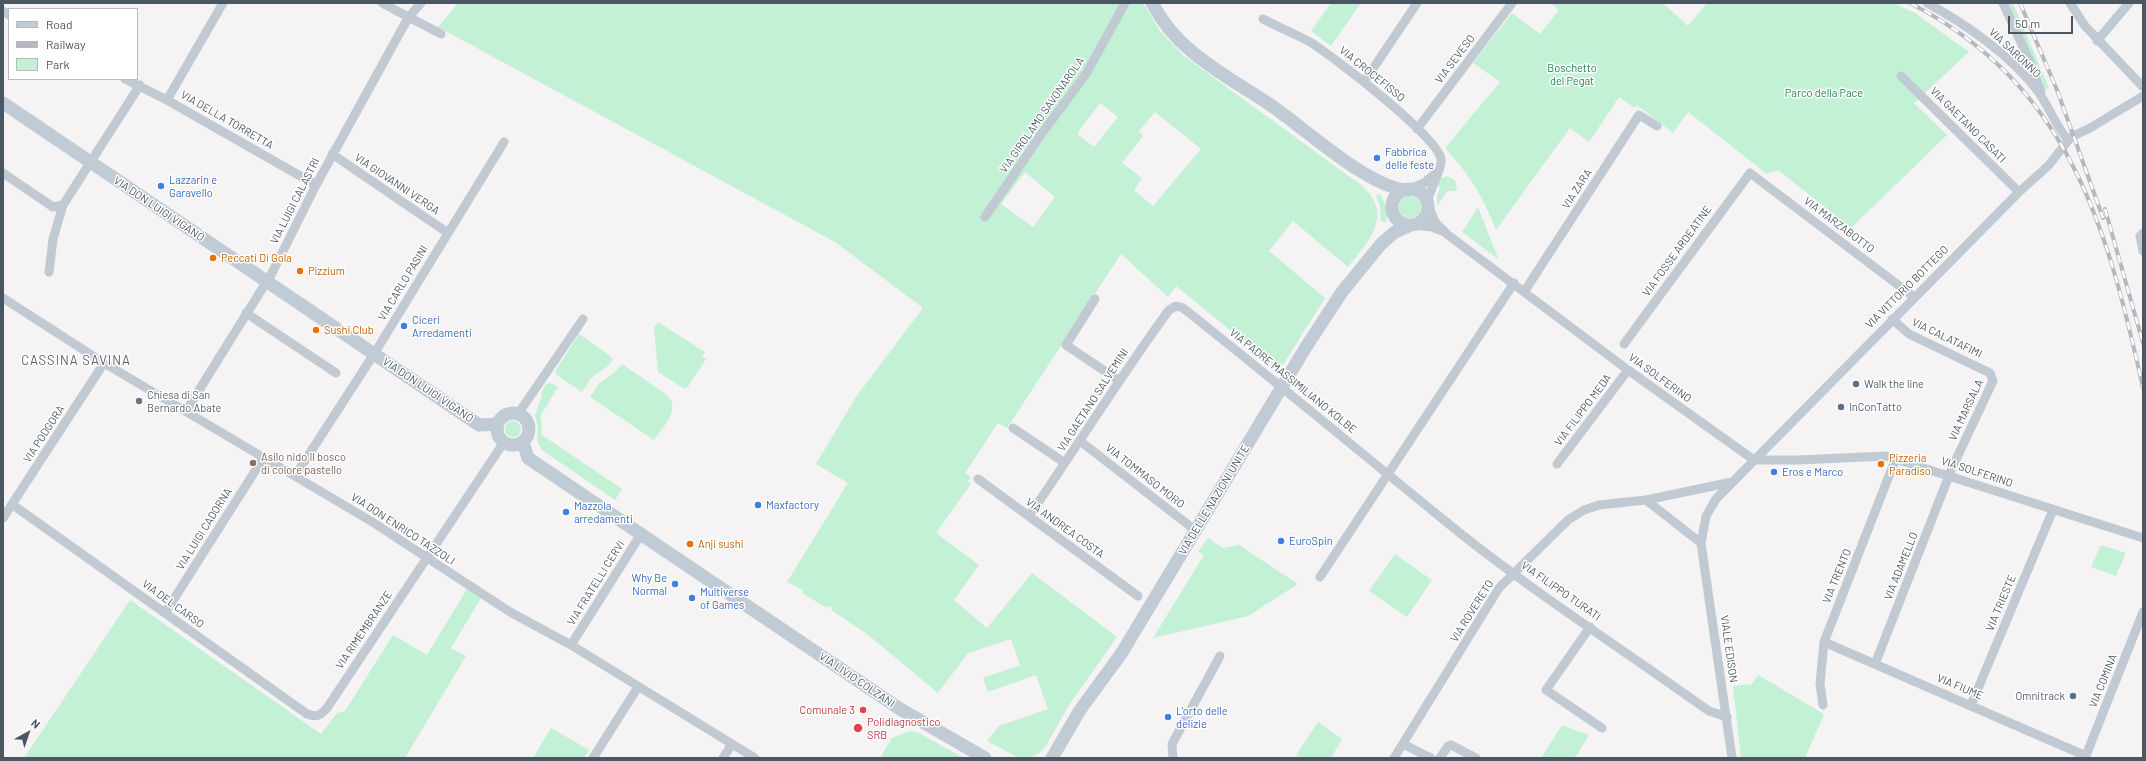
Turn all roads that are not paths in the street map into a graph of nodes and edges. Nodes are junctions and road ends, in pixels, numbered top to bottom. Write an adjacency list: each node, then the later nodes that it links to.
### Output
1 (223, 3): 23 (street)
2 (382, 3): 13 (street)
3 (421, 3): 13 (street, VIA LUIGI CALASTRI)
4 (1125, 3): 43 (street, VIA GIROLAMO SAVONAROLA)
5 (1152, 3): 24 (street)
6 (1159, 3): 24 (street)
7 (1418, 3): 19 (street)
8 (1512, 3): 28 (street, VIA SEVESO)
9 (1927, 3): 26 (street, VIA SARONNO)
10 (2003, 3): 26 (street)
11 (2070, 3): 16 (street)
12 (2129, 3): 16 (street)
13 (408, 18): 15 (street); 31 (street, VIA LUIGI CALASTRI)
14 (1263, 20): 19 (street, VIA CROCEFISSO)
15 (441, 34)
16 (2097, 40): 21 (street)
17 (1901, 76): 39 (street, VIA GAETANO CASATI)
18 (128, 80): 20 (street, VIA DELLA TORRETTA)
19 (1364, 82): 28 (street, VIA CROCEFISSO)
20 (140, 85): 23 (street, VIA DELLA TORRETTA); 32 (street)
21 (2143, 87)
22 (2143, 96): 29 (street, VIA VITTORIO BOTTEGO)
23 (167, 100): 37 (street, VIA DELLA TORRETTA)
24 (1266, 102): 36 (street)
25 (3, 103): 32 (street, VIA DON LUIGI VIGANÒ)
26 (2045, 103): 29 (street, VIA SARONNO)
27 (1657, 126): 53 (street, VIA ZARA)
28 (1417, 128): 33 (street, VIA CROCEFISSO)
29 (2068, 140): 39 (street, VIA VITTORIO BOTTEGO)
30 (504, 142): 46 (street, VIA CARLO PASINI)
31 (332, 154): 37 (street, VIA LUIGI CALASTRI); 46 (street, VIA GIOVANNI VERGA)
32 (91, 163): 41 (street); 51 (street, VIA DON LUIGI VIGANÒ)
33 (1438, 170): 38 (street); 40 (street, VIA CROCEFISSO)
34 (1750, 172): 54 (street, VIA MARZABOTTO); 61 (street, VIA FOSSE ARDEATINE)
35 (3, 173): 41 (street)
36 (1365, 174): 38 (street); 42 (street)
37 (316, 185): 51 (street, VIA LUIGI CALASTRI)
38 (1408, 189): 40 (street); 42 (street)
39 (2019, 192): 54 (street, VIA VITTORIO BOTTEGO)
40 (1428, 204): 44 (street); 47 (street)
41 (63, 206): 50 (street)
42 (1393, 212): 44 (street); 48 (street)
43 (986, 217)
44 (1412, 225): 47 (street); 48 (street)
45 (2143, 232): 49 (street)
46 (448, 233): 62 (street, VIA CARLO PASINI)
47 (1448, 235): 52 (street, VIA SOLFERINO)
48 (1381, 244): 68 (street, VIA DELLE NAZIONI UNITE)
49 (2143, 251)
50 (49, 272)
51 (267, 282): 58 (street, VIA LUIGI CALASTRI); 62 (street, VIA DON LUIGI VIGANÒ)
52 (1514, 283): 53 (street, VIA SOLFERINO); 81 (street)
53 (1524, 292): 64 (street, VIA SOLFERINO)
54 (1914, 297): 60 (street, VIA VITTORIO BOTTEGO)
55 (3, 298): 63 (street, VIA DON ENRICO TAZZOLI)
56 (1095, 299): 67 (street)
57 (1183, 308): 67 (street, VIA GAETANO SALVEMINI); 68 (street, VIA PADRE MASSIMILIANO KOLBE)
58 (246, 313): 65 (street); 69 (street, VIA LUIGI CALASTRI)
59 (583, 319): 70 (street)
60 (1892, 319): 66 (street, VIA CALATAFIMI); 78 (street, VIA VITTORIO BOTTEGO)
61 (1624, 344)
62 (374, 354): 71 (street, VIA DON LUIGI VIGANÒ); 82 (street, VIA CARLO PASINI)
63 (104, 362): 69 (street, VIA DON ENRICO TAZZOLI); 87 (street, VIA PODGORA)
64 (1628, 370): 78 (street, VIA SOLFERINO); 80 (street, VIA FILIPPO MEDA)
65 (336, 372)
66 (1993, 377): 83 (street, VIA MARSALA)
67 (1118, 380): 73 (street, VIA GAETANO SALVEMINI)
68 (1283, 387): 81 (street, VIA PADRE MASSIMILIANO KOLBE); 91 (street, VIA DELLE NAZIONI UNITE)
69 (186, 411): 76 (street, VIA DON ENRICO TAZZOLI)
70 (518, 414): 71 (street, VIA DON LUIGI VIGANÒ); 75 (street)
71 (498, 424): 74 (street)
72 (1013, 428): 79 (street)
73 (1080, 441): 79 (street, VIA GAETANO SALVEMINI); 91 (street, VIA TOMMASO MORO)
74 (504, 442): 75 (street); 95 (street, VIA RIMEMBRANZE)
75 (523, 442): 92 (street)
76 (264, 457): 82 (street, VIA DON ENRICO TAZZOLI); 100 (street, VIA LUIGI CADORNA)
77 (1896, 458): 78 (street, VIA SOLFERINO); 83 (street, VIA SOLFERINO); 102 (street, VIA TRENTO)
78 (1754, 460): 85 (street)
79 (1065, 463): 89 (street, VIA GAETANO SALVEMINI)
80 (1557, 464)
81 (1388, 473): 96 (street, VIA FILIPPO TURATI); 97 (street)
82 (295, 476): 95 (street, VIA DON ENRICO TAZZOLI)
83 (1950, 477): 88 (street, VIA SOLFERINO); 105 (street, VIA ADAMELLO)
84 (978, 479): 89 (street, VIA ANDREA COSTA)
85 (1732, 482): 86 (street, VIA ROVERETO); 94 (street)
86 (1646, 500): 94 (street); 96 (street, VIA ROVERETO)
87 (13, 505): 90 (street, VIA PODGORA); 100 (street, VIA DEL CARSO)
88 (2052, 510): 93 (street, VIA SOLFERINO); 108 (street, VIA TRIESTE)
89 (1028, 516): 98 (street, VIA ANDREA COSTA)
90 (3, 518)
91 (1195, 530): 119 (street, VIA DELLE NAZIONI UNITE)
92 (641, 534): 103 (street, VIA FRATELLI CERVI); 118 (street, VIA LIVIO COLZANI)
93 (2143, 538)
94 (1701, 543): 110 (street, VIALE EDISON)
95 (426, 558): 103 (street, VIA DON ENRICO TAZZOLI); 109 (street, VIA RIMEMBRANZE)
96 (1514, 572): 101 (street, VIA FILIPPO TURATI); 113 (street, VIA ROVERETO)
97 (1320, 577)
98 (1138, 596)
99 (2143, 612): 114 (street, VIA COMINA)
100 (165, 613): 109 (street, VIA DEL CARSO)
101 (1590, 627): 110 (street, VIA FILIPPO TURATI); 111 (street)
102 (1824, 642): 105 (street, VIA FIUME); 107 (street, VIA TRENTO)
103 (571, 645): 106 (street, VIA DON ENRICO TAZZOLI)
104 (1220, 656): 120 (street)
105 (1875, 664): 108 (street, VIA FIUME)
106 (638, 687): 112 (street, VIA DON ENRICO TAZZOLI); 115 (street)
107 (1823, 705)
108 (1971, 705): 114 (street, VIA FIUME)
109 (321, 715)
110 (1727, 717): 125 (street, VIALE EDISON)
111 (1602, 728)
112 (732, 744): 116 (street); 117 (street, VIA DON ENRICO TAZZOLI)
113 (1403, 744): 121 (street, VIA ROVERETO); 122 (street)
114 (2086, 757)
115 (594, 758)
116 (723, 758)
117 (754, 758)
118 (985, 758)
119 (1052, 758)
120 (1173, 758)
121 (1394, 758)
122 (1431, 758)
123 (1440, 758): 124 (street)
124 (1476, 758)
125 (1732, 758)

